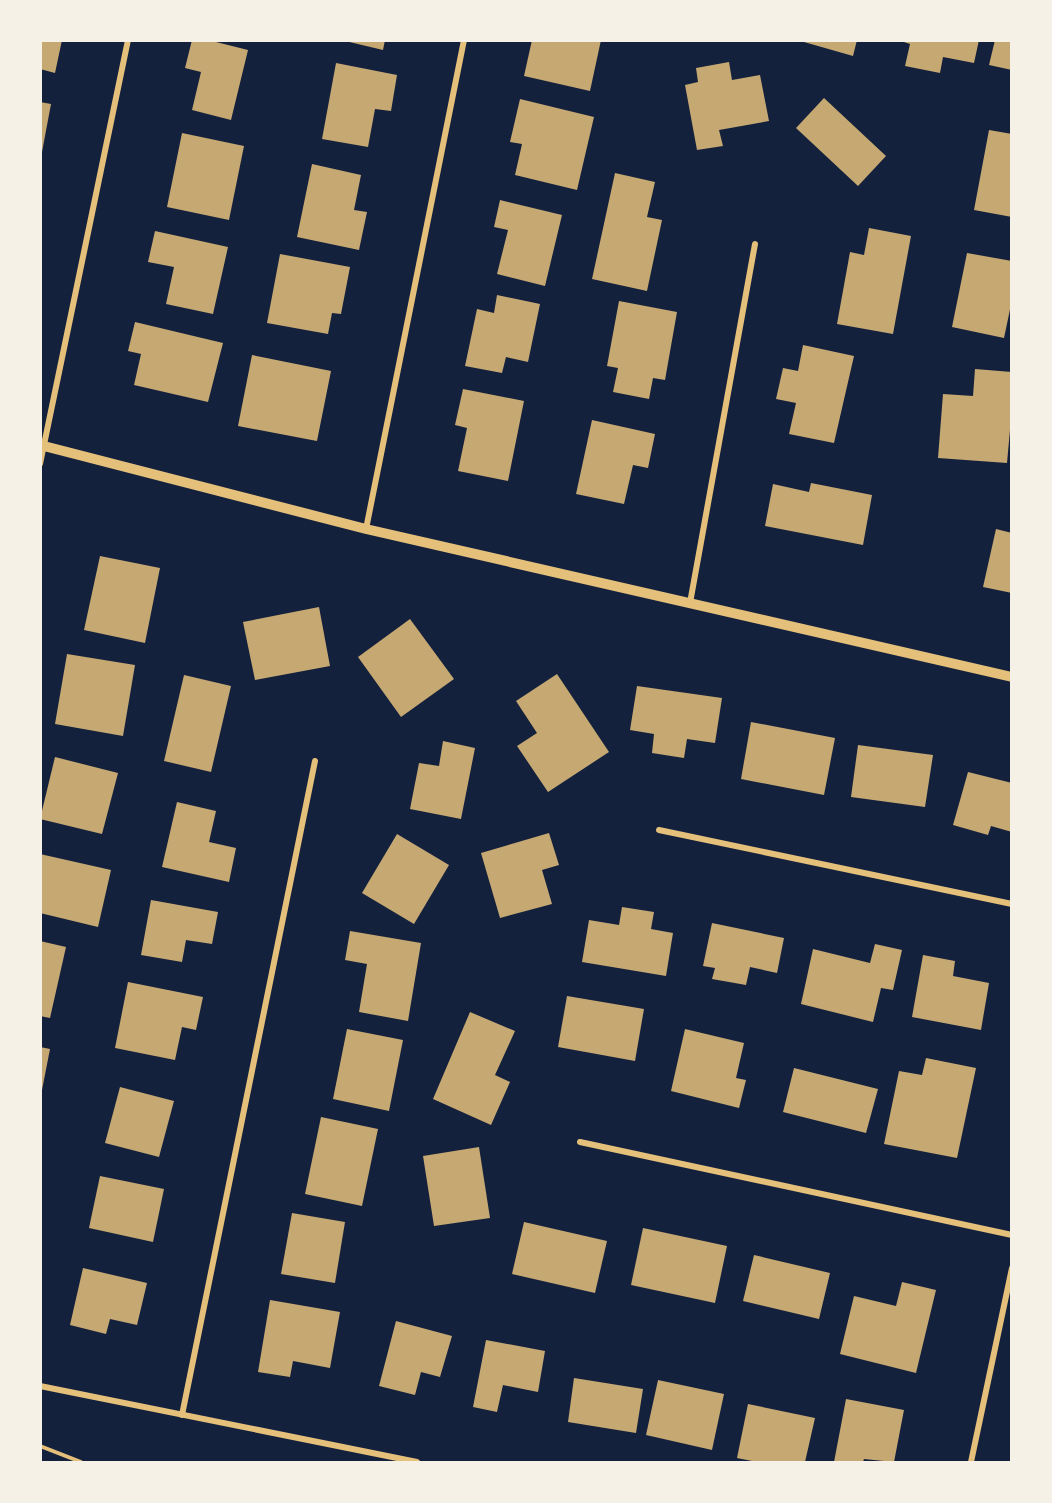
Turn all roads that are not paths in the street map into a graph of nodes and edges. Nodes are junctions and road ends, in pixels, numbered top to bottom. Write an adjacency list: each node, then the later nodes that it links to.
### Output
1 (128, 40): 4 (street)
2 (464, 40): 6 (street)
3 (755, 244): 7 (street)
4 (42, 445): 5 (street); 6 (street)
5 (40, 464)
6 (366, 529): 7 (street)
7 (690, 603): 8 (street)
8 (1011, 677)
9 (315, 761): 16 (street)
10 (659, 830): 11 (street)
11 (1011, 904)
12 (580, 1142): 13 (street)
13 (1011, 1235)
14 (1011, 1268): 18 (street)
15 (40, 1386): 16 (street)
16 (182, 1414): 17 (street)
17 (417, 1462)
18 (971, 1462)

